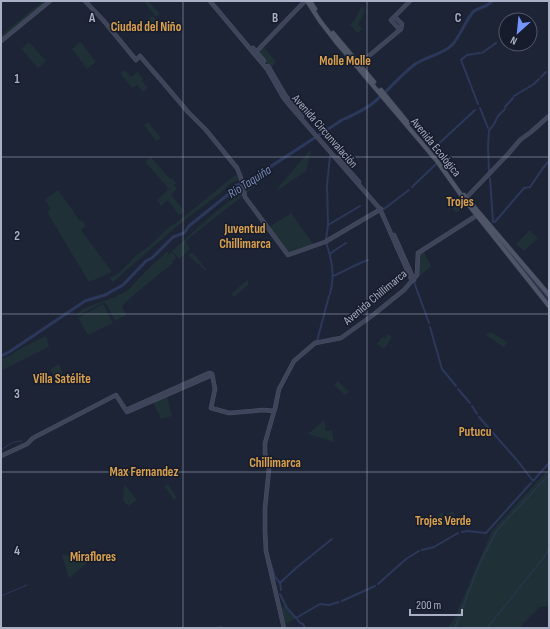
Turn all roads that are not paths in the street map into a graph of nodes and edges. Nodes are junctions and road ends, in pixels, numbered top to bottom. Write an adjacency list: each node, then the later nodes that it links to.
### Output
1 (50, 1): 7 (street)
2 (86, 1): 12 (street)
3 (211, 1): 8 (street, Avenida Circunvalación)
4 (306, 1): 8 (street); 9 (main road, Avenida Ecológica)
5 (310, 1): 9 (main road, Avenida Ecológica)
6 (410, 1): 9 (street)
7 (1, 41)
8 (255, 52): 12 (street, Avenida Circunvalación)
9 (358, 65): 11 (main road, Avenida Ecológica)
10 (549, 116): 11 (street)
11 (465, 198): 13 (main road, Avenida Ecológica)
12 (381, 209): 14 (street, Avenida Circunvalación)
13 (479, 214): 14 (street, Avenida Chillimarca); 15 (main road, Avenida Ecológica); 16 (main road, Avenida Ecológica)
14 (413, 280): 17 (street, Avenida Chillimarca)
15 (549, 296)
16 (549, 306)
17 (274, 411): 18 (street); 19 (street, Avenida Chillimarca)
18 (1, 456)
19 (284, 628)

